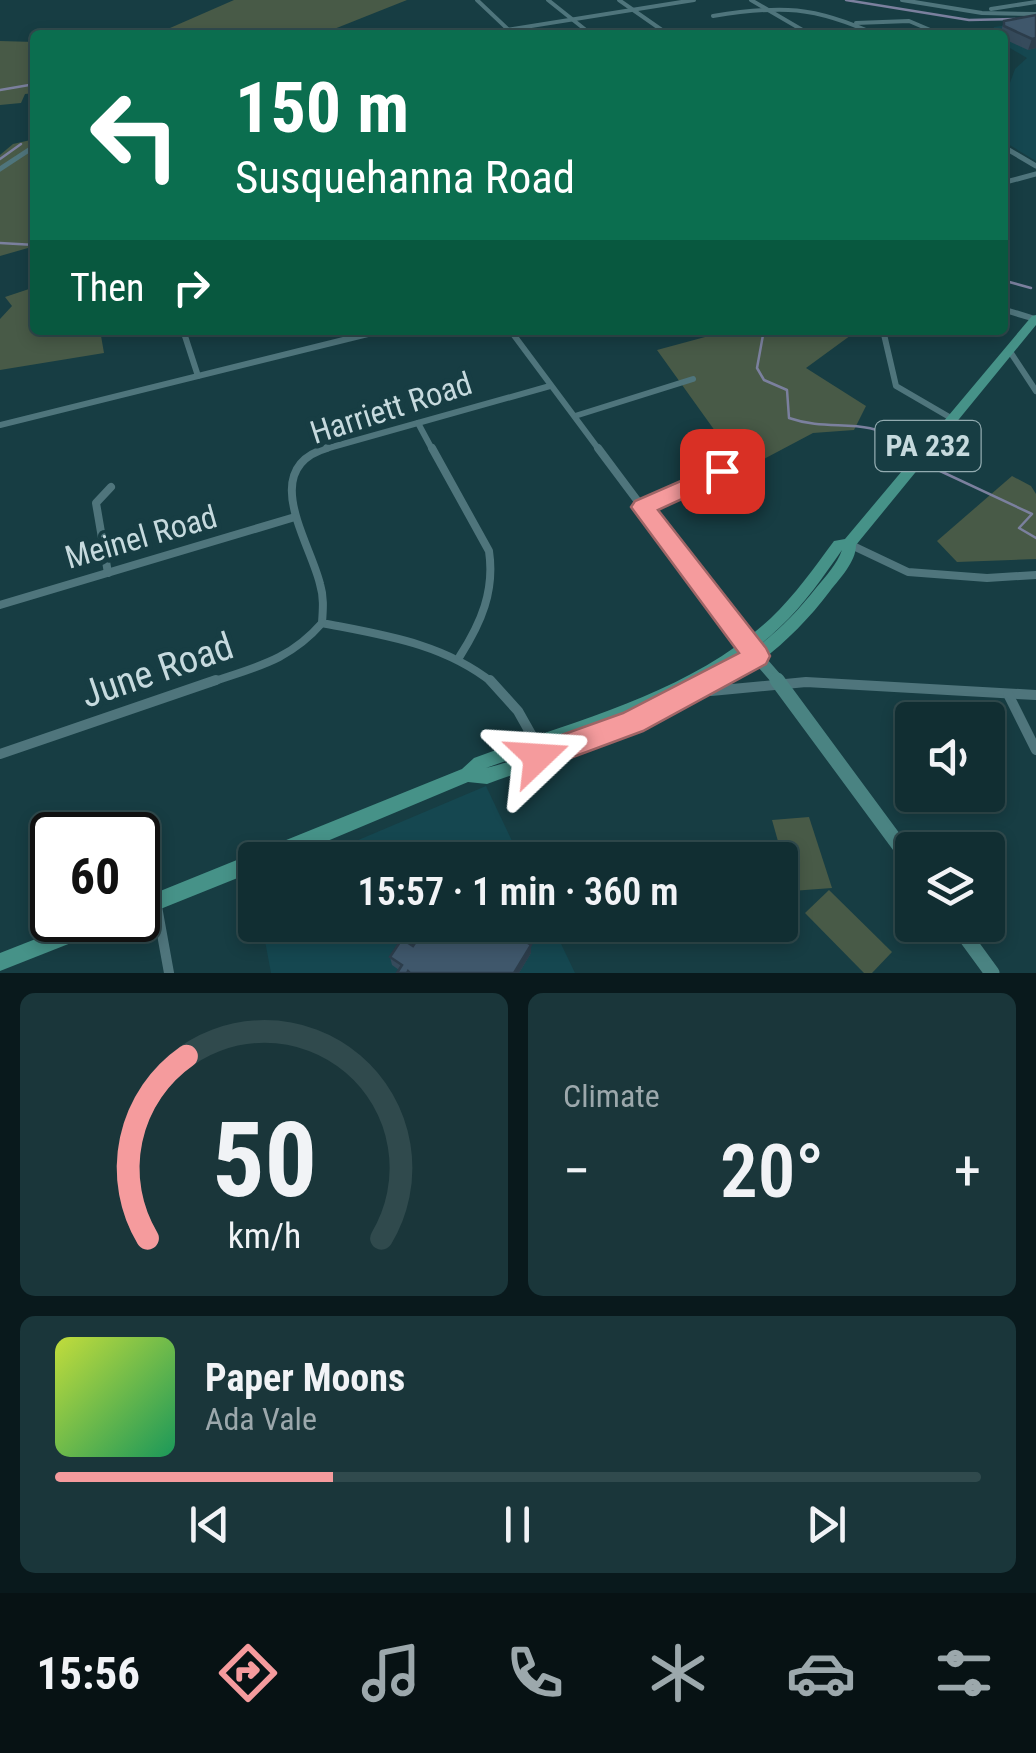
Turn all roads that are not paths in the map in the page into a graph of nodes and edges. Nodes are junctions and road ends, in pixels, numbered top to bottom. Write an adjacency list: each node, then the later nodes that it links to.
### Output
1 (476, 0): 15 (street)
2 (548, 0): 13 (street)
3 (619, 0): 9 (street)
4 (694, 0): 9 (street)
5 (752, 0): 8 (street)
6 (902, 0): 10 (street)
7 (1036, 1): 10 (street)
8 (765, 8): 12 (street); 14 (street); 19 (street)
9 (633, 10): 13 (street); 18 (street)
10 (976, 12): 11 (street)
11 (1036, 14)
12 (713, 16)
13 (572, 19): 15 (street); 17 (street)
14 (856, 23): 20 (street); 21 (street)
15 (507, 28): 16 (street)
16 (498, 30)
17 (586, 30)
18 (663, 30)
19 (801, 30)
20 (869, 30)
21 (931, 30)
22 (30, 149): 25 (street)
23 (1008, 150): 24 (street)
24 (1036, 166)
25 (0, 169)
26 (1036, 174): 27 (street)
27 (1008, 181)
28 (1036, 308): 30 (main road)
29 (1008, 311): 30 (street)
30 (1035, 319): 35 (main road, PA 232)
31 (185, 335): 36 (street)
32 (364, 335): 36 (street)
33 (514, 335): 38 (street)
34 (883, 335): 41 (street)
35 (1009, 350): 39 (street); 41 (main road, PA 232)
36 (198, 376): 43 (street)
37 (693, 378): 40 (street)
38 (550, 386): 40 (street); 42 (street, Harriett Road)
39 (1036, 391)
40 (574, 416): 46 (street)
41 (951, 418): 48 (main road, PA 232)
42 (418, 423): 47 (street, Harriett Road); 54 (street)
43 (0, 425)
44 (722, 471): 46 (street)
45 (111, 488): 49 (street)
46 (643, 507): 53 (street)
47 (295, 517): 49 (street, Meinel Road); 52 (street)
48 (849, 544): 50 (street); 53 (main road, PA 232)
49 (108, 572): 51 (street, Meinel Road)
50 (1036, 575)
51 (0, 604)
52 (322, 623): 54 (street); 61 (street, June Road)
53 (752, 651): 55 (main road); 56 (main road, PA 232); 59 (main road, PA 232)
54 (460, 656): 59 (street)
55 (780, 683): 56 (street); 57 (street); 62 (main road)
56 (694, 694): 59 (main road, PA 232)
57 (1008, 694): 58 (street); 60 (street)
58 (1036, 694)
59 (537, 749): 63 (main road, PA 232)
60 (1036, 750)
61 (0, 754)
62 (895, 841)
63 (304, 842)
64 (238, 869): 65 (main road, PA 232)
65 (160, 900)
66 (51, 942): 69 (main road)
67 (159, 942): 70 (street)
68 (969, 942): 71 (main road)
69 (0, 962)
70 (169, 973)
71 (992, 973)

